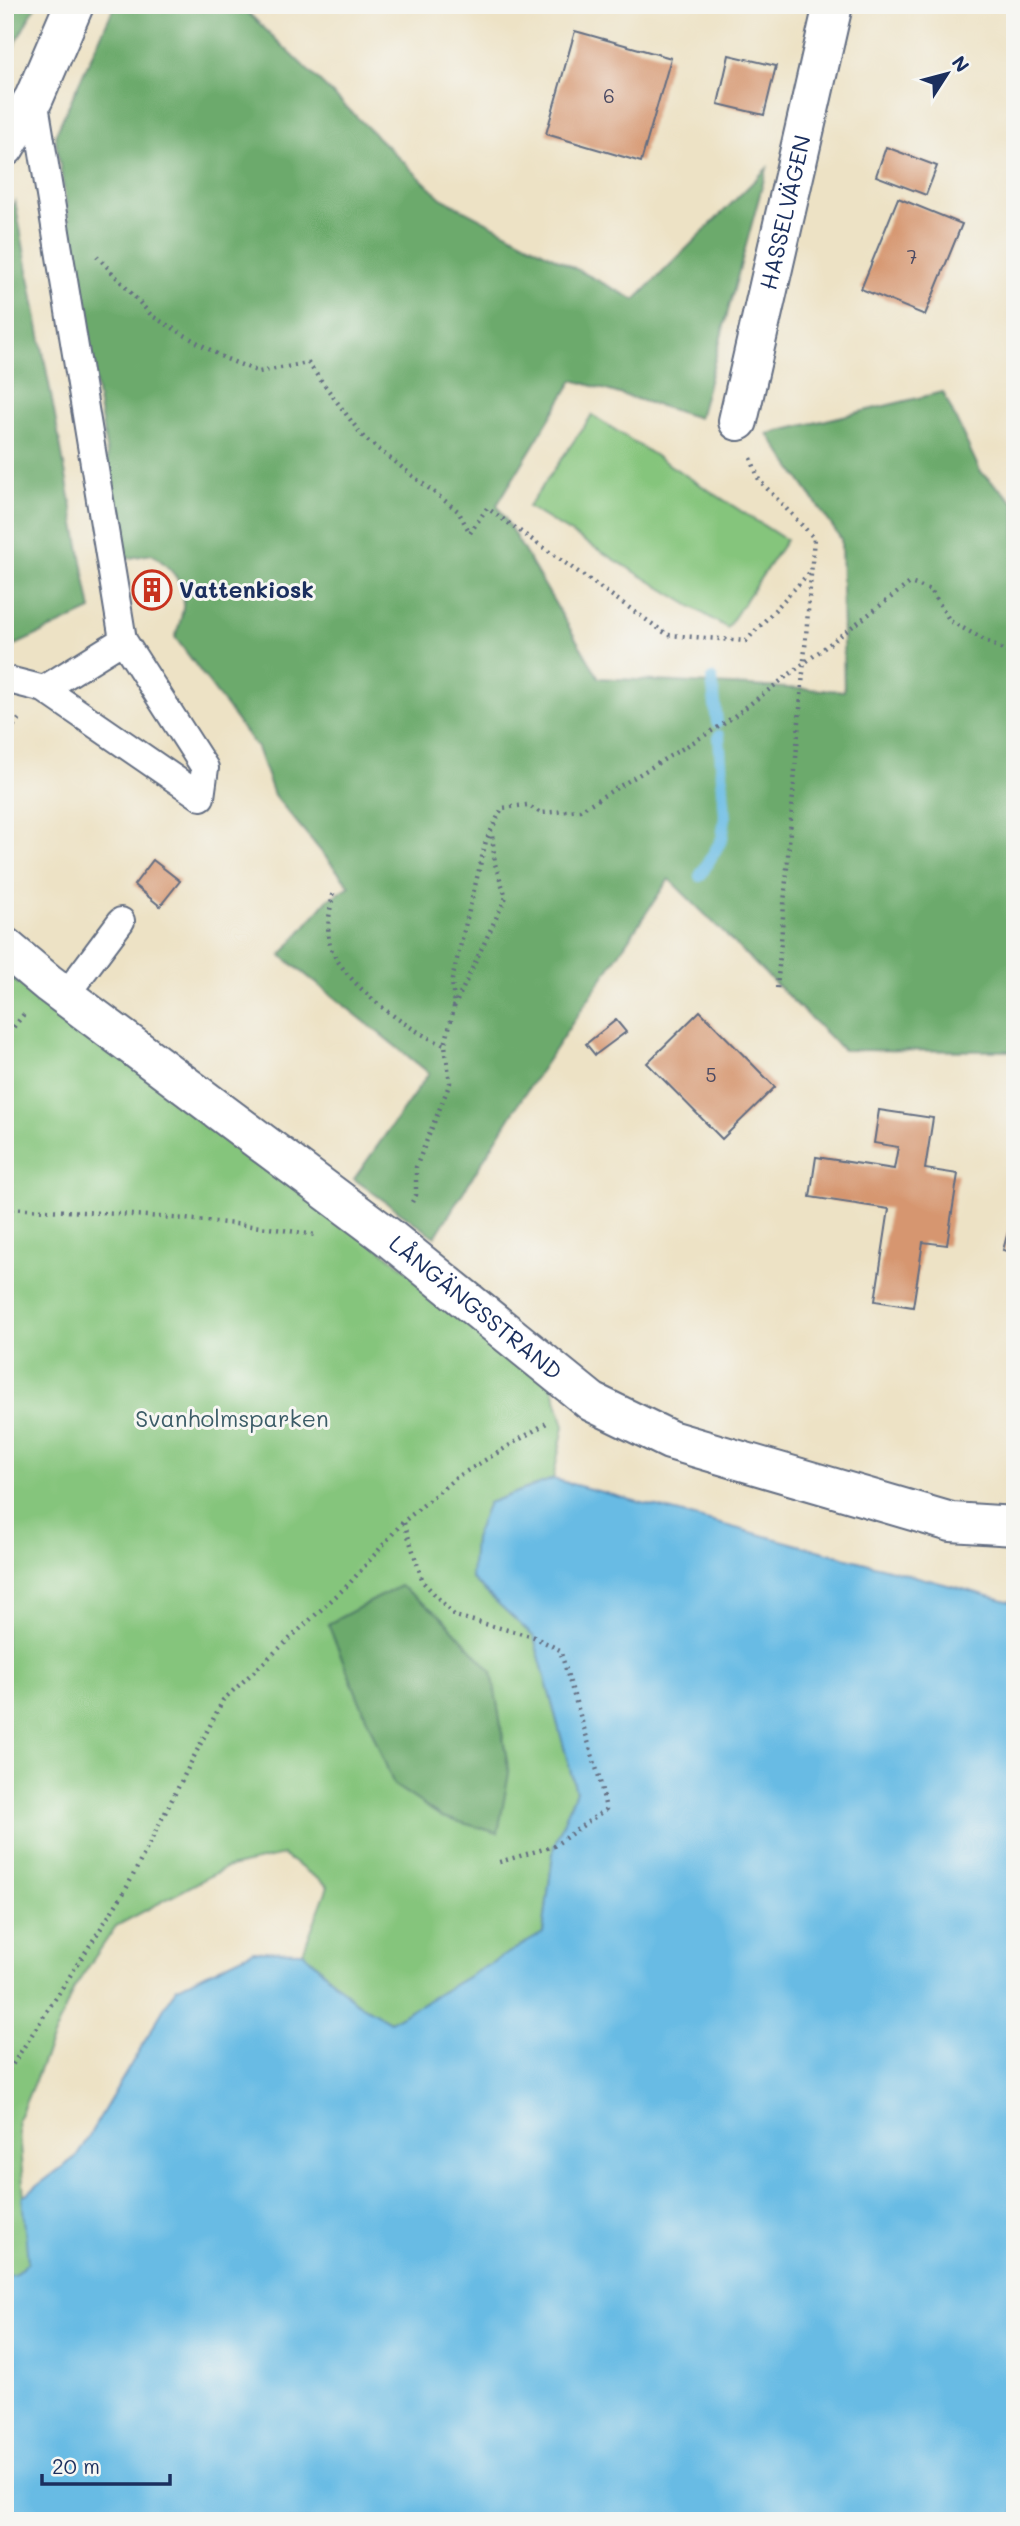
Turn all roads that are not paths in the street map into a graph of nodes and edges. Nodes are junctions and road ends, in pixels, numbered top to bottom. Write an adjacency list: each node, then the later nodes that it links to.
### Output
1 (74, 5): 3 (street)
2 (833, 5): 5 (street, HASSELVÄGEN)
3 (34, 98): 4 (street); 6 (lane)
4 (5, 148)
5 (738, 421)
6 (123, 640): 8 (lane); 8 (lane)
7 (5, 679): 8 (lane)
8 (44, 689)
9 (121, 921): 11 (lane)
10 (5, 947): 11 (street, LÅNGÄNGSSTRAND)
11 (65, 996): 12 (street, LÅNGÄNGSSTRAND)
12 (1015, 1526)

